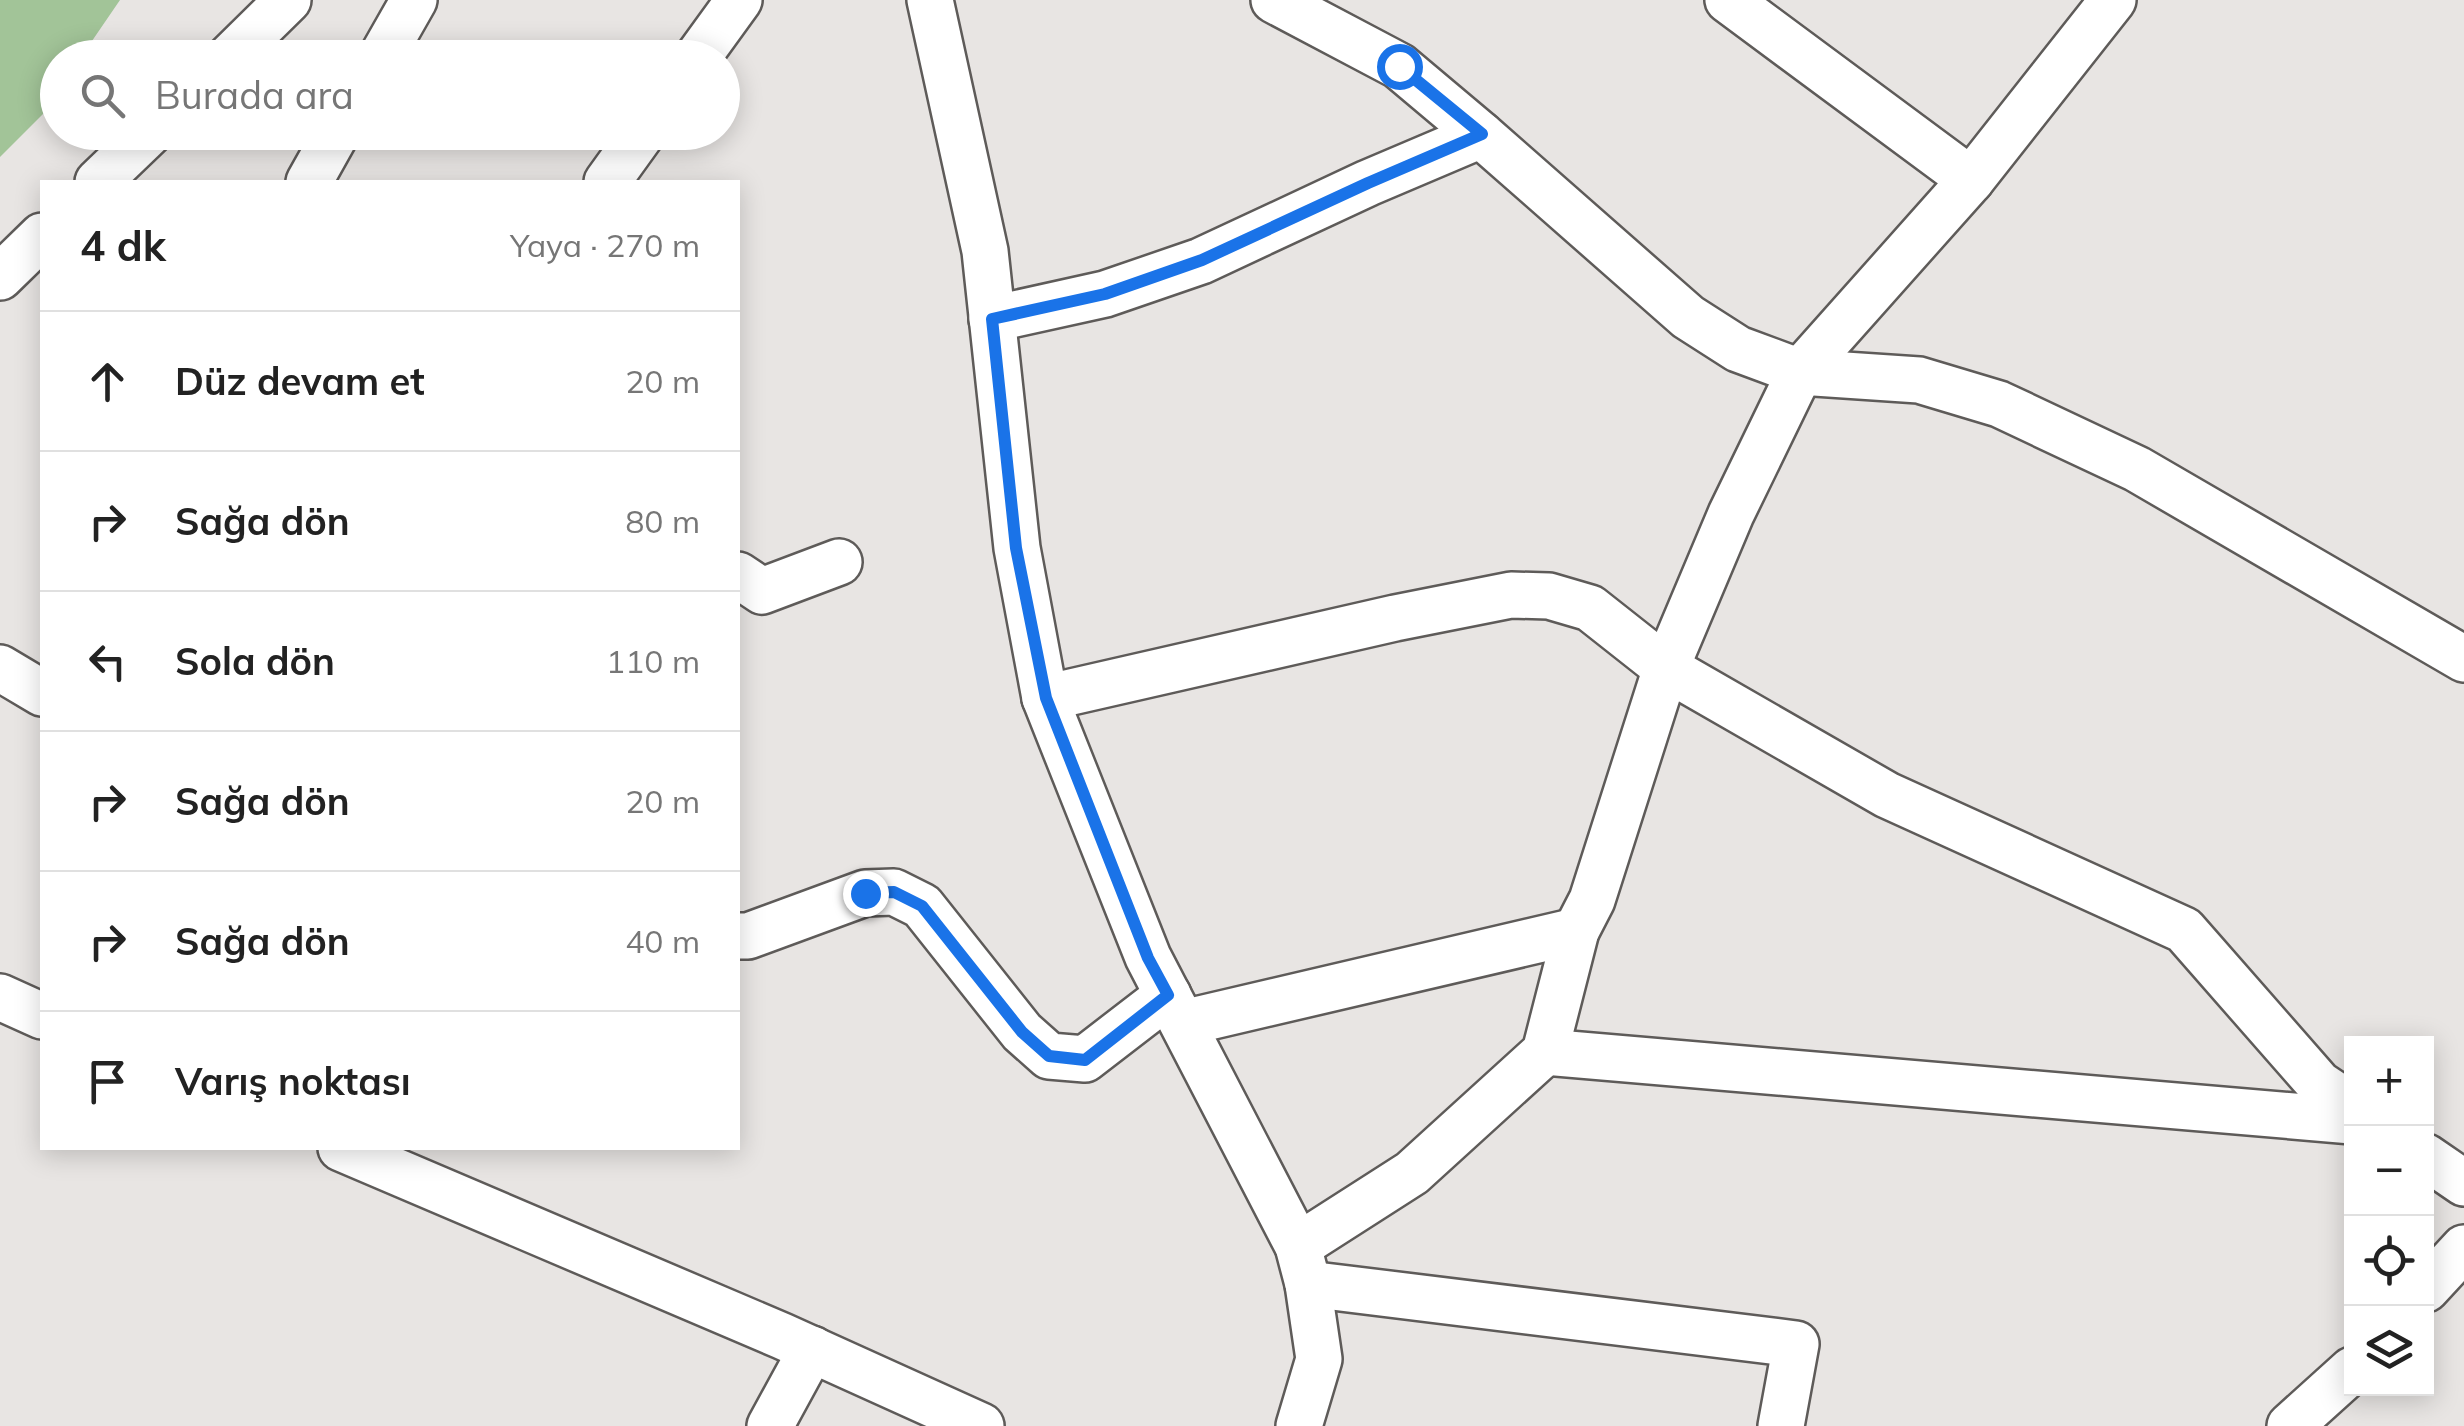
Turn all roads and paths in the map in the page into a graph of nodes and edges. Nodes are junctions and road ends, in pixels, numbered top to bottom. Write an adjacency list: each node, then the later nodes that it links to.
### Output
1 (288, 0): 8 (street)
2 (414, 0): 9 (street)
3 (739, 0): 10 (street)
4 (930, 0): 21 (street)
5 (1274, 0): 11 (street)
6 (1728, 0): 18 (street)
7 (2114, 0): 18 (street)
8 (247, 40)
9 (391, 40)
10 (710, 40)
11 (1482, 134): 21 (street); 22 (street)
12 (136, 150): 15 (street)
13 (328, 150): 16 (street)
14 (630, 150): 17 (street)
15 (115, 178)
16 (310, 180)
17 (608, 180)
18 (1970, 180): 22 (street)
19 (40, 238): 20 (street)
20 (0, 276)
21 (992, 319): 29 (street)
22 (1800, 372): 25 (street); 27 (street)
23 (839, 562): 24 (street)
24 (740, 576)
25 (2464, 659)
26 (0, 668): 28 (street)
27 (1666, 668): 29 (street); 30 (street); 36 (street)
28 (40, 692)
29 (1046, 698): 33 (street)
30 (1576, 931): 33 (street); 35 (street)
31 (740, 936): 33 (street)
32 (0, 997): 34 (street)
33 (1175, 1009): 43 (street)
34 (40, 1015)
35 (1545, 1052): 37 (street); 43 (street)
36 (2344, 1101)
37 (2344, 1120)
38 (351, 1150): 40 (street)
39 (2434, 1163): 41 (street)
40 (428, 1165): 45 (street)
41 (2464, 1183)
42 (2464, 1248): 44 (street)
43 (1303, 1265): 49 (street); 50 (street)
44 (2434, 1280)
45 (812, 1350): 47 (street); 48 (street)
46 (2344, 1377): 51 (street)
47 (770, 1426)
48 (980, 1426)
49 (1299, 1426)
50 (1781, 1426)
51 (2290, 1426)

